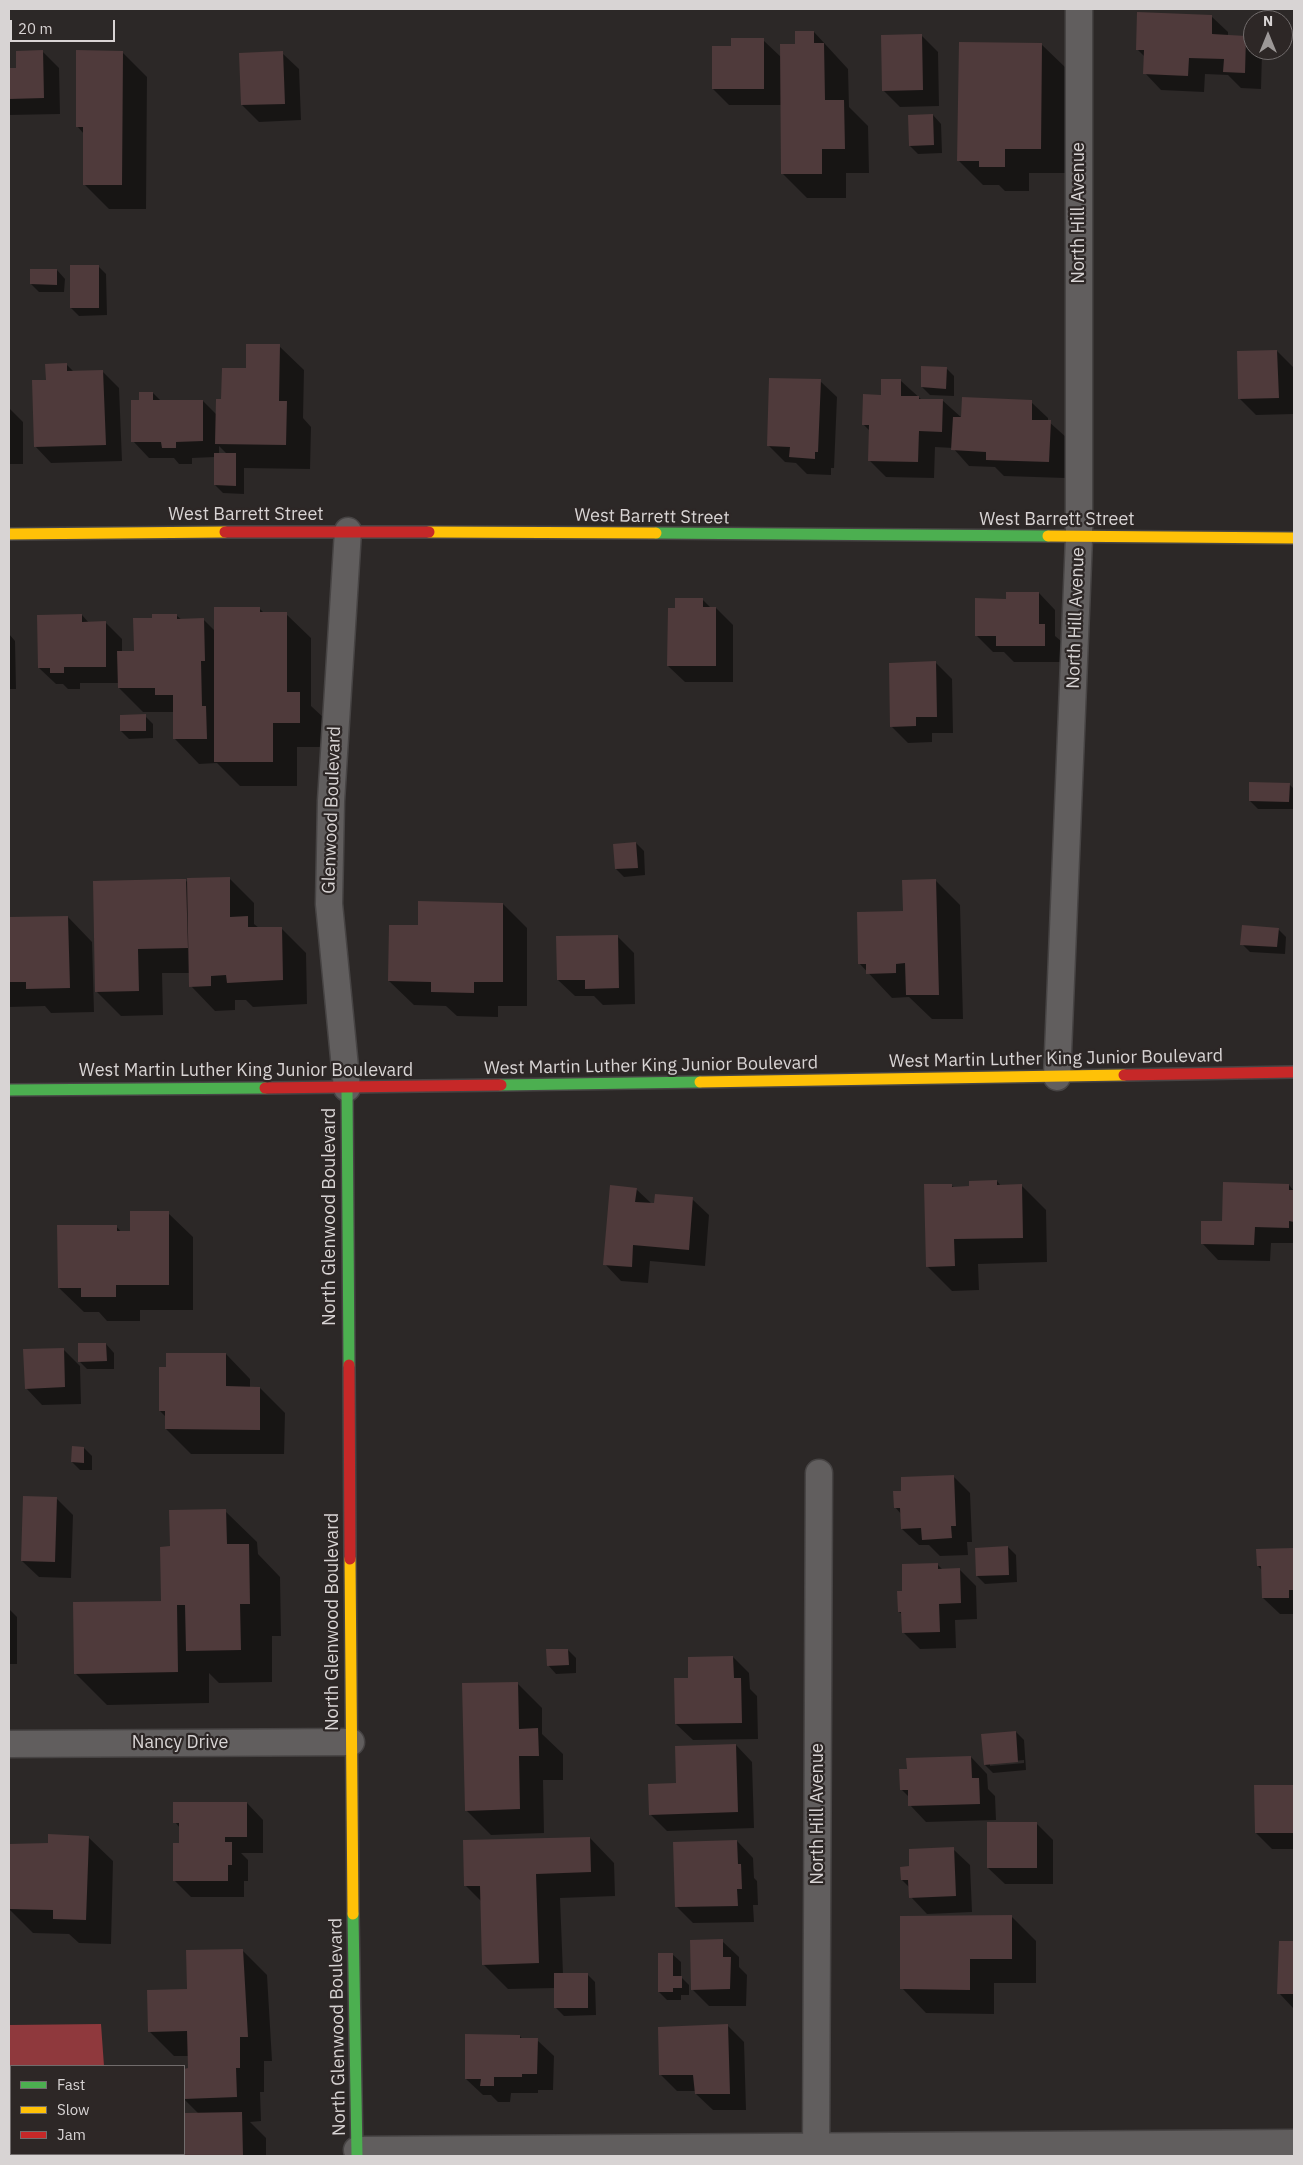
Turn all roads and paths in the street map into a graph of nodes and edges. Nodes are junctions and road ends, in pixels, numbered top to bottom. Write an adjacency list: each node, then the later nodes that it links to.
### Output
1 (1079, 9): 4 (street, North Hill Avenue)
2 (348, 531): 3 (street, West Barrett Street); 4 (street, West Barrett Street); 8 (street, Glenwood Boulevard)
3 (9, 534)
4 (1080, 538): 5 (street, West Barrett Street); 7 (street, North Hill Avenue)
5 (1294, 538)
6 (1294, 1072): 7 (street, West Martin Luther King Junior Boulevard)
7 (1057, 1077): 8 (street, West Martin Luther King Junior Boulevard)
8 (347, 1088): 9 (street, West Martin Luther King Junior Boulevard); 11 (street, North Glenwood Boulevard)
9 (9, 1090)
10 (819, 1472): 14 (street, North Hill Avenue)
11 (352, 1742): 12 (street, Nancy Drive); 15 (street, North Glenwood Boulevard)
12 (9, 1744)
13 (1294, 2143): 14 (street)
14 (816, 2152): 15 (street)
15 (357, 2153)

